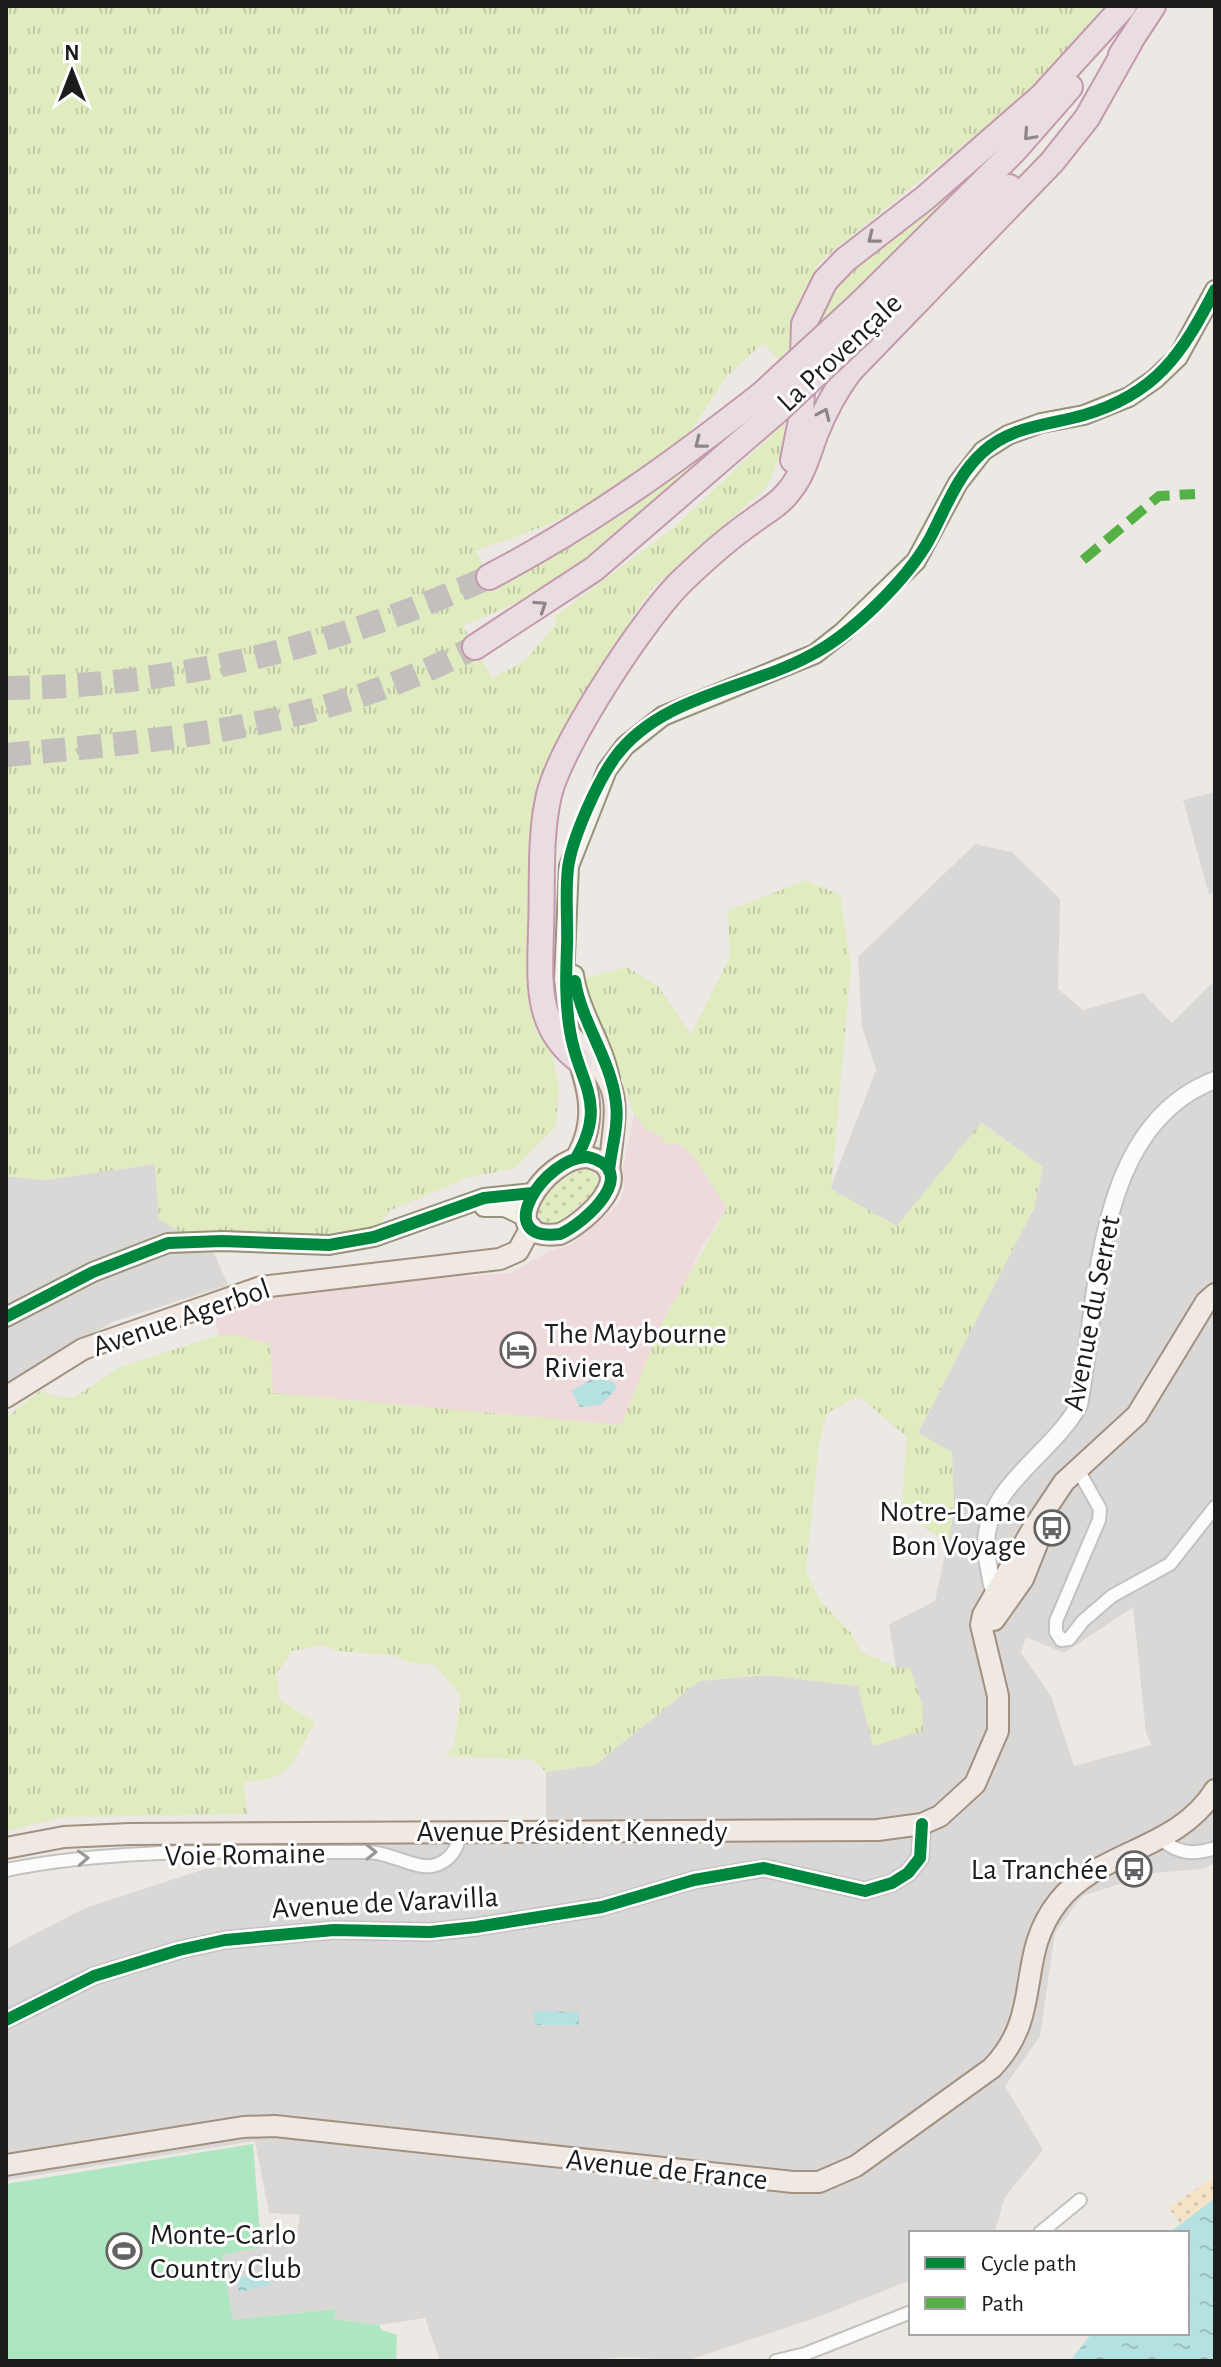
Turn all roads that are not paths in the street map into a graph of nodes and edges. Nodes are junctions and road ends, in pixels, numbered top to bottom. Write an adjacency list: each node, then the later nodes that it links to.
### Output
1 (1125, 6): 5 (highway, La Provençale, one-way to 5); 7 (highway, one-way to 7)
2 (1153, 6): 3 (highway, La Provençale)
3 (1130, 42): 5 (highway, La Provençale); 7 (highway, one-way to 3)
4 (1215, 290): 10 (main road)
5 (869, 311): 6 (highway, La Provençale, bridge)
6 (768, 403): 8 (highway, La Provençale, one-way to 8); 9 (highway, La Provençale, one-way to 6)
7 (752, 521): 11 (highway)
8 (489, 577)
9 (475, 647)
10 (567, 949): 12 (main road); 15 (main road)
11 (540, 978): 12 (highway); 13 (highway)
12 (570, 1035): 13 (main road); 15 (main road)
13 (580, 1061): 16 (main road)
14 (1215, 1080): 28 (street, Avenue du Serret)
15 (610, 1081): 17 (main road, Avenue Agerbol)
16 (576, 1158): 17 (main road); 18 (main road)
17 (609, 1171): 21 (main road, Avenue Agerbol)
18 (532, 1193): 19 (main road); 20 (main road)
19 (461, 1208): 20 (main road); 24 (main road)
20 (529, 1222): 21 (main road); 22 (main road, Avenue Agerbol)
21 (554, 1235): 22 (main road, Avenue Agerbol)
22 (464, 1265): 25 (main road, Avenue Agerbol)
23 (1215, 1294): 26 (main road)
24 (6, 1317)
25 (6, 1397)
26 (1077, 1468): 27 (street); 28 (main road)
27 (1215, 1507)
28 (1008, 1586): 30 (main road, Avenue Président Kennedy)
29 (1215, 1790): 32 (main road, Avenue de France)
30 (922, 1824): 31 (main road, Avenue Président Kennedy); 36 (street, Avenue de Varavilla)
31 (460, 1831): 33 (main road, Avenue Président Kennedy); 35 (street, Voie Romaine, one-way to 31)
32 (1161, 1839): 34 (street); 37 (main road, Avenue de France)
33 (6, 1848)
34 (1215, 1848)
35 (6, 1870)
36 (6, 2020)
37 (6, 2165)
38 (1080, 2200): 39 (street)
39 (1042, 2231)
40 (909, 2313): 41 (street)
41 (776, 2361)

